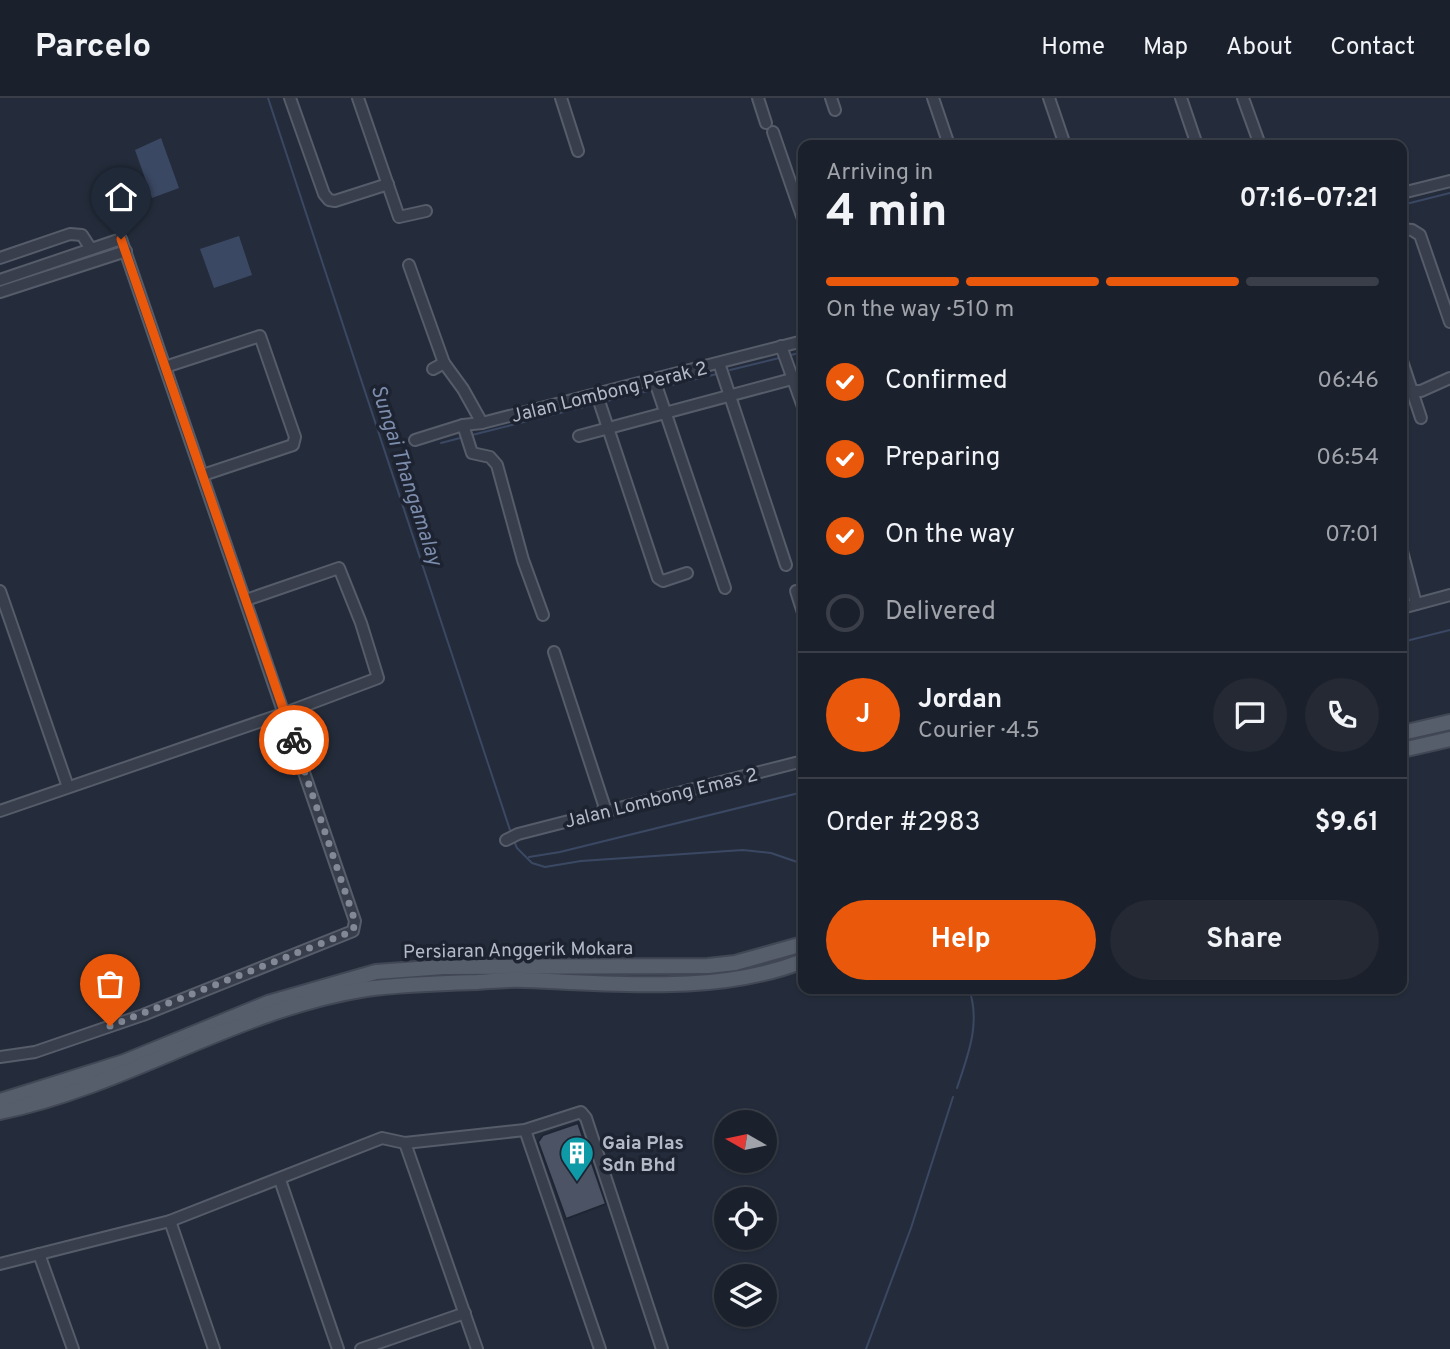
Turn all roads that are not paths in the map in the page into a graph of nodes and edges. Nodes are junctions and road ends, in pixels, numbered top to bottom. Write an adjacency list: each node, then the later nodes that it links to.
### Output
1 (290, 98): 17 (street)
2 (358, 98): 17 (street)
3 (561, 98): 15 (street)
4 (758, 98): 19 (street)
5 (831, 98): 10 (street)
6 (933, 98): 11 (street)
7 (1049, 98): 12 (street)
8 (1181, 98): 13 (street)
9 (1243, 98): 14 (street)
10 (835, 110)
11 (947, 140)
12 (1063, 140)
13 (1195, 140)
14 (1257, 140)
15 (578, 151)
16 (1450, 181): 18 (street)
17 (388, 184): 20 (street)
18 (1407, 192)
19 (798, 206)
20 (426, 211)
21 (1407, 230): 28 (street)
22 (91, 249): 23 (street); 24 (street); 26 (street)
23 (126, 251): 27 (street); 33 (street)
24 (0, 258)
25 (409, 265): 31 (street)
26 (0, 280)
27 (0, 292)
28 (1450, 322)
29 (798, 342): 30 (street, Jalan Lombong Perak 2)
30 (781, 346): 32 (street, Jalan Lombong Perak 2); 36 (street)
31 (444, 363): 34 (street); 44 (street)
32 (719, 363): 38 (street, Jalan Lombong Perak 2); 41 (street)
33 (166, 367): 49 (street); 49 (street)
34 (432, 369)
35 (1407, 376): 39 (street)
36 (798, 377): 41 (street)
37 (1450, 378): 39 (street)
38 (654, 379): 40 (street, Jalan Lombong Perak 2); 42 (street)
39 (1412, 391): 43 (street)
40 (597, 395): 44 (street, Jalan Lombong Perak 2); 45 (street)
41 (730, 395): 42 (street); 50 (street)
42 (665, 412): 45 (street); 53 (street)
43 (1422, 418)
44 (482, 423): 46 (street, Jalan Lombong Perak 2)
45 (608, 428): 47 (street); 52 (street)
46 (466, 433): 48 (street, Jalan Lombong Perak 2); 61 (street)
47 (579, 436)
48 (415, 440)
49 (202, 475): 58 (street)
50 (786, 565)
51 (1407, 572): 59 (street)
52 (687, 573)
53 (725, 588)
54 (796, 591): 57 (street)
55 (0, 592): 69 (street)
56 (1450, 595): 59 (street)
57 (798, 597)
58 (246, 600): 63 (street); 63 (street)
59 (1415, 600): 60 (street)
60 (1407, 605)
61 (543, 615)
62 (554, 652): 71 (street)
63 (285, 713): 69 (street); 75 (street)
64 (1450, 722): 65 (main road)
65 (1407, 732)
66 (1450, 739): 67 (main road)
67 (1407, 749)
68 (798, 762): 71 (street, Jalan Lombong Emas 2)
69 (68, 788): 70 (street)
70 (0, 811)
71 (606, 811): 72 (street, Jalan Lombong Emas 2)
72 (506, 840)
73 (798, 945): 76 (main road, Persiaran Anggerik Mokara)
74 (798, 962): 77 (main road, Persiaran Anggerik Mokara)
75 (0, 1057)
76 (0, 1101)
77 (0, 1112)
78 (525, 1130): 79 (street); 90 (street); 91 (street)
79 (405, 1143): 80 (street); 84 (street)
80 (280, 1180): 81 (street); 87 (street)
81 (170, 1221): 82 (street); 86 (street)
82 (39, 1254): 83 (street); 85 (street)
83 (0, 1264)
84 (464, 1313): 88 (street); 89 (street)
85 (73, 1349)
86 (214, 1349)
87 (338, 1349)
88 (361, 1349)
89 (477, 1349)
90 (600, 1349)
91 (662, 1349)

